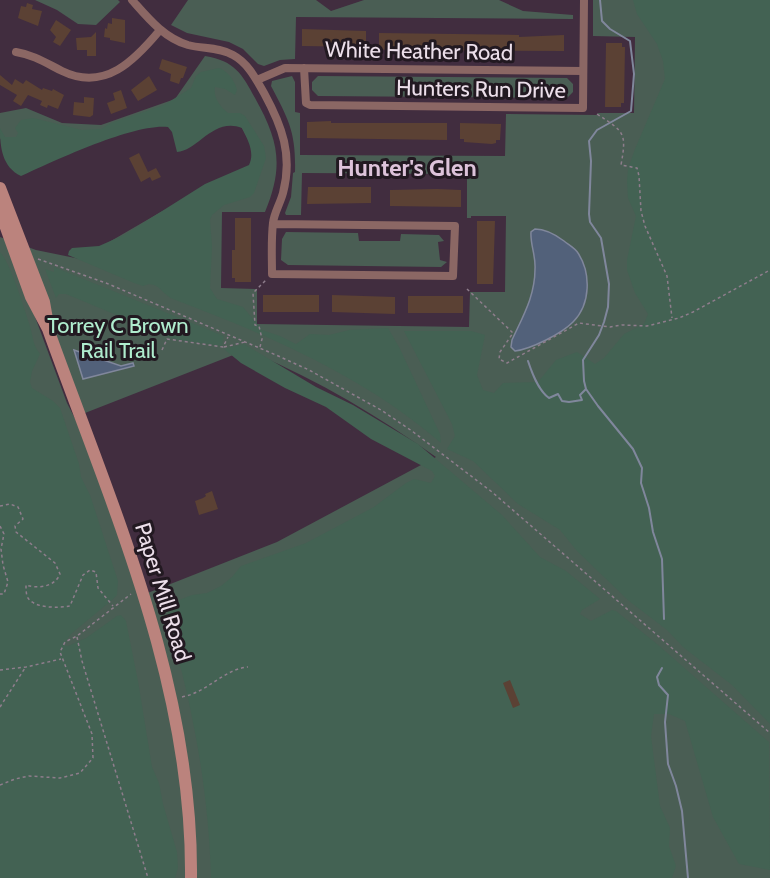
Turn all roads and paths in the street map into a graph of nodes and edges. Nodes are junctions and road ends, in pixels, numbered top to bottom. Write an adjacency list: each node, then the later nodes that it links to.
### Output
1 (132, 0): 3 (street)
2 (584, 0): 6 (street, Hunters Run Drive)
3 (160, 30): 4 (street); 7 (street)
4 (15, 52)
5 (304, 68): 6 (street, White Heather Road); 6 (street, Hunters Run Drive); 7 (street, White Heather Road)
6 (583, 71)
7 (257, 80): 11 (street)
8 (597, 114): 16 (path)
9 (0, 188): 17 (main road, Paper Mill Road)
10 (0, 211): 17 (main road, Paper Mill Road)
11 (273, 224): 11 (street)
12 (32, 256): 18 (path)
13 (770, 270): 16 (path)
14 (266, 280): 21 (path)
15 (467, 289): 16 (path)
16 (672, 319)
17 (48, 329): 33 (main road, Paper Mill Road)
18 (229, 335): 19 (path); 20 (path)
19 (246, 342): 20 (path); 21 (path)
20 (223, 347): 22 (path)
21 (259, 348): 35 (path)
22 (162, 350)
23 (0, 506): 27 (path)
24 (0, 526): 25 (path)
25 (0, 594)
26 (126, 600): 27 (path)
27 (113, 607): 28 (path)
28 (76, 636): 29 (path); 37 (path)
29 (61, 659): 30 (path); 36 (path)
30 (26, 667): 32 (path); 34 (path)
31 (248, 667): 33 (path)
32 (0, 670)
33 (172, 698): 38 (main road, Paper Mill Road)
34 (0, 707)
35 (770, 733)
36 (0, 785)
37 (148, 878)
38 (191, 878)

